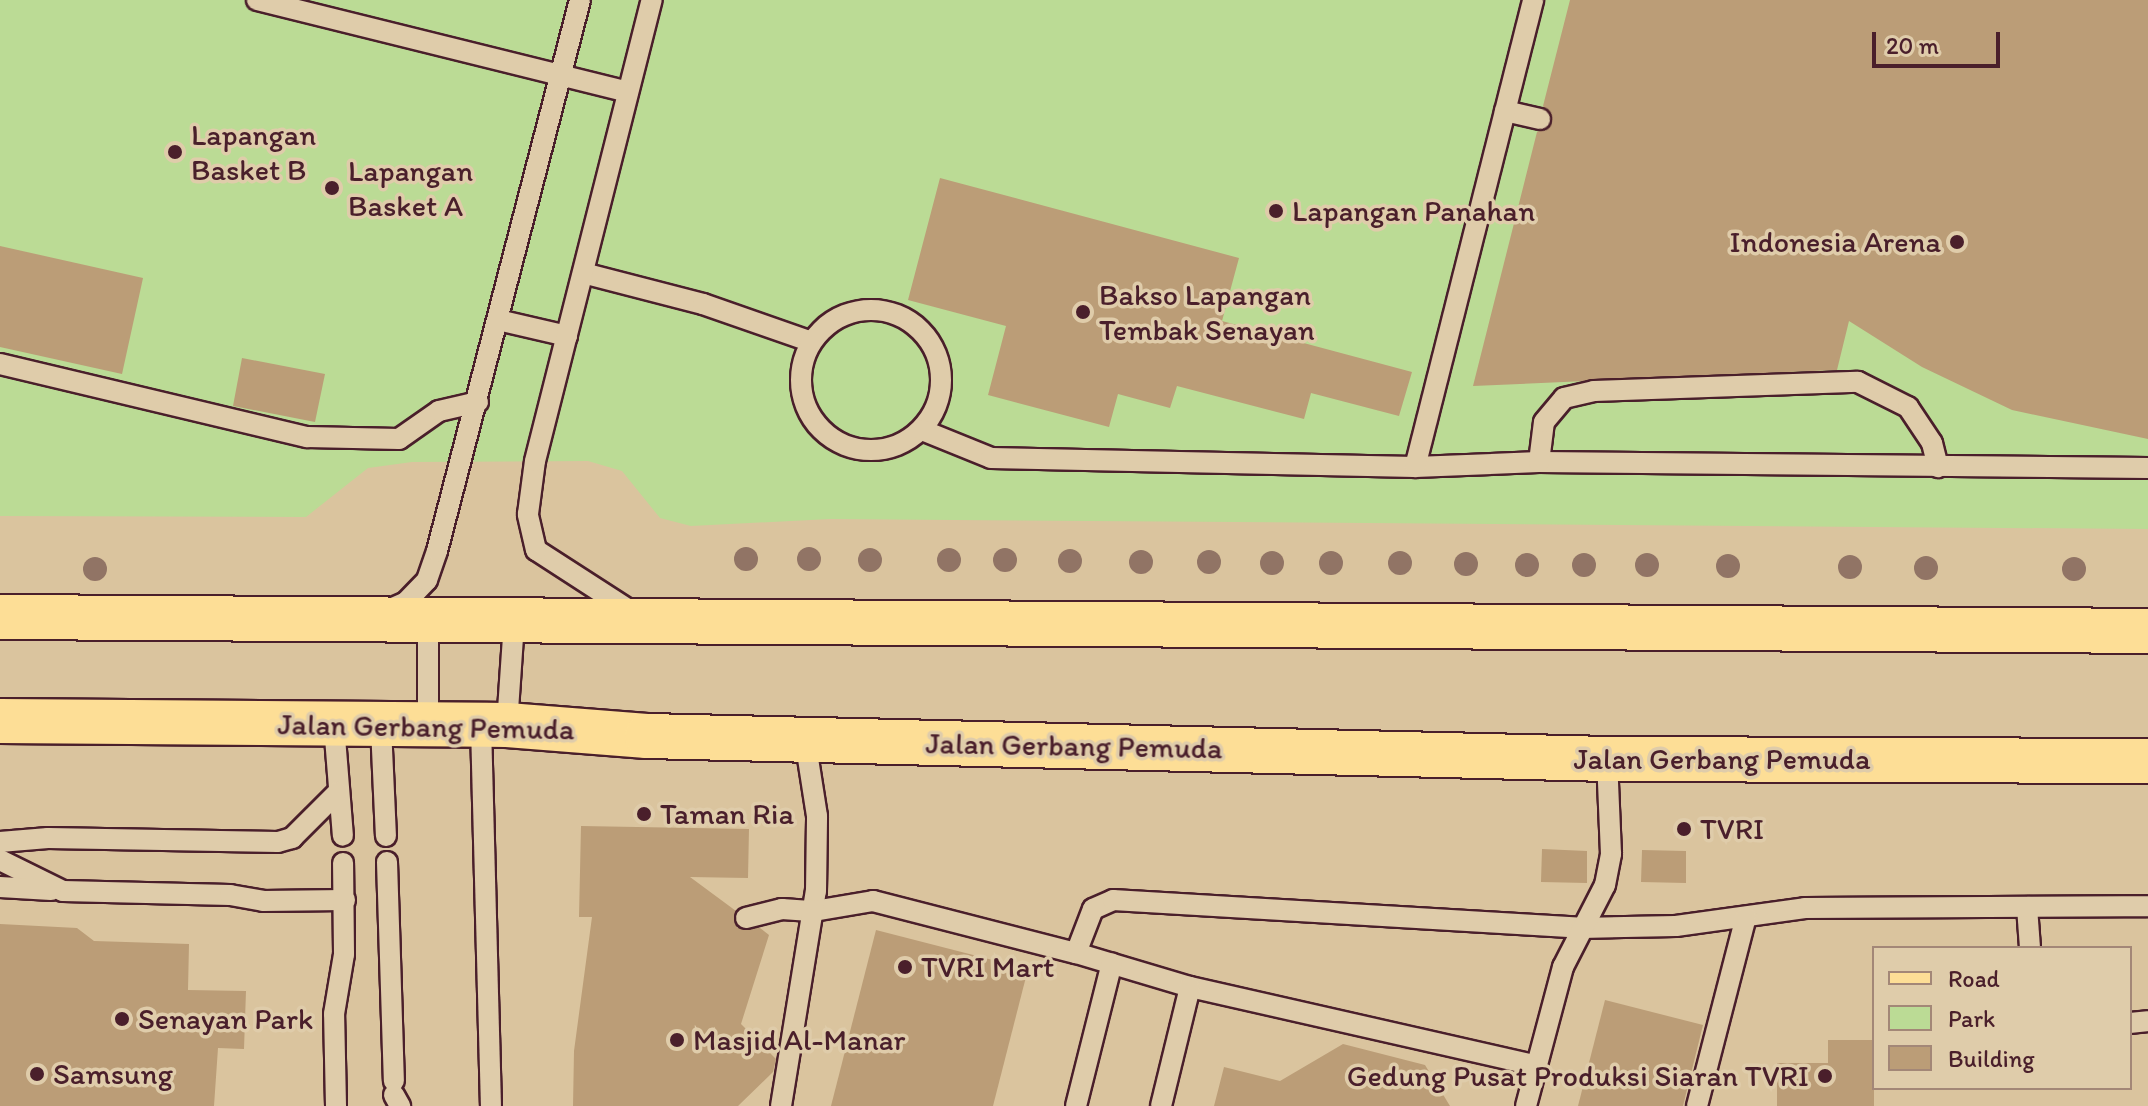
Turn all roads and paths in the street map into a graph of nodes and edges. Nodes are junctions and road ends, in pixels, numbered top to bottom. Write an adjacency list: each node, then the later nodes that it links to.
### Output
1 (257, 0): 5 (lane)
2 (580, 0): 5 (lane)
3 (652, 0): 6 (lane)
4 (1533, 0): 7 (lane)
5 (562, 73): 6 (lane); 10 (lane)
6 (628, 92): 9 (lane)
7 (1505, 111): 8 (lane); 17 (lane)
8 (1540, 119)
9 (583, 273): 11 (lane); 12 (lane)
10 (498, 320): 11 (lane); 14 (lane)
11 (567, 336): 24 (lane)
12 (812, 342): 15 (lane); 15 (lane)
13 (0, 364): 14 (lane)
14 (478, 402): 21 (lane)
15 (922, 430): 17 (lane)
16 (1539, 462): 17 (lane); 18 (lane); 18 (lane)
17 (1415, 467)
18 (1938, 467): 19 (lane)
19 (2148, 468)
20 (0, 617): 21 (main road)
21 (366, 621): 22 (main road)
22 (428, 621): 23 (main road); 30 (lane)
23 (514, 622): 24 (main road); 28 (lane)
24 (652, 623): 25 (main road)
25 (2148, 631)
26 (0, 721): 27 (main road, Jalan Gerbang Pemuda)
27 (334, 725): 29 (main road, Jalan Gerbang Pemuda); 34 (lane)
28 (494, 726): 30 (main road, Jalan Gerbang Pemuda); 31 (main road, Jalan Gerbang Pemuda); 57 (lane)
29 (381, 727): 30 (main road, Jalan Gerbang Pemuda); 36 (lane)
30 (428, 727)
31 (805, 739): 32 (main road, Jalan Gerbang Pemuda); 46 (lane)
32 (1607, 759): 33 (main road, Jalan Gerbang Pemuda); 49 (lane)
33 (2148, 761)
34 (338, 792): 35 (lane); 37 (lane)
35 (343, 836)
36 (386, 836)
37 (0, 842)
38 (0, 860): 42 (lane)
39 (343, 866): 43 (lane)
40 (388, 866): 55 (lane)
41 (0, 887): 42 (lane)
42 (63, 891): 43 (lane)
43 (345, 900): 56 (lane)
44 (2148, 906): 45 (lane)
45 (2027, 907): 47 (lane); 50 (lane)
46 (814, 911): 48 (lane); 51 (lane); 58 (lane)
47 (1746, 917): 49 (lane); 62 (lane)
48 (746, 918)
49 (1581, 928): 51 (lane); 54 (lane)
50 (2030, 946)
51 (1076, 953): 52 (lane)
52 (1112, 963): 53 (lane); 59 (lane)
53 (1190, 987): 54 (lane); 60 (lane)
54 (1537, 1066): 61 (lane)
55 (396, 1094)
56 (336, 1106)
57 (491, 1106)
58 (781, 1106)
59 (1076, 1106)
60 (1161, 1106)
61 (1526, 1106)
62 (1697, 1106)

